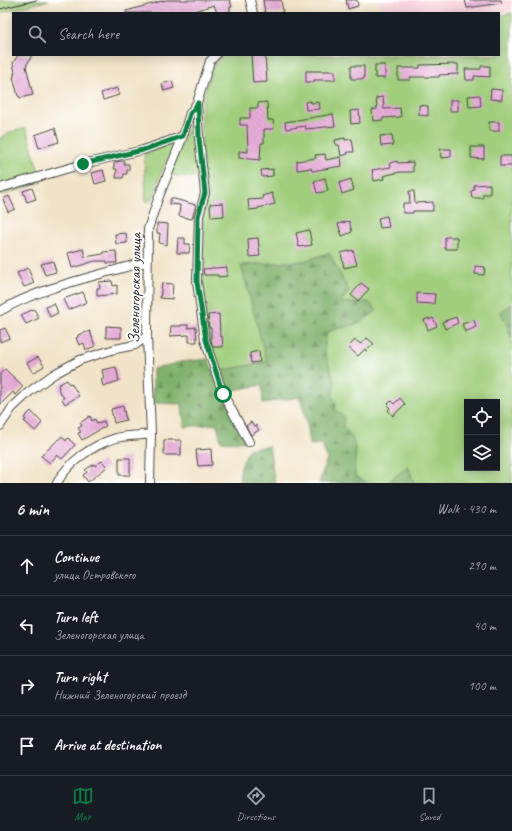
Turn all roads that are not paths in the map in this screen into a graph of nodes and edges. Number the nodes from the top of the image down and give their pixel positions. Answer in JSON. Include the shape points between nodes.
{"nodes":[{"id":1,"x":250,"y":0,"type":"edge"},
{"id":2,"x":253,"y":12,"type":"edge"},
{"id":3,"x":215,"y":56,"type":"edge"},
{"id":4,"x":198,"y":103,"type":"junction"},
{"id":5,"x":183,"y":136,"type":"junction"},
{"id":6,"x":0,"y":188,"type":"edge"},
{"id":7,"x":147,"y":262,"type":"junction"},
{"id":8,"x":0,"y":311,"type":"edge"},
{"id":9,"x":147,"y":336,"type":"junction"},
{"id":10,"x":0,"y":426,"type":"edge"},
{"id":11,"x":151,"y":434,"type":"junction"},
{"id":12,"x":249,"y":442,"type":"dead end"},
{"id":13,"x":57,"y":483,"type":"edge"},
{"id":14,"x":150,"y":483,"type":"edge"}],
"edges":[{"from":1,"to":2,"type":"street"},
{"from":3,"to":4,"type":"street","via":[[210,61]]},
{"from":4,"to":5,"type":"street","name":"Зеленогорская улица","via":[[190,114]]},
{"from":4,"to":12,"type":"street","via":[[205,193],[198,216],[197,282],[201,309],[206,340],[223,394]]},
{"from":5,"to":6,"type":"street","via":[[143,150]]},
{"from":5,"to":7,"type":"street","name":"Зеленогорская улица","via":[[148,229]]},
{"from":7,"to":8,"type":"street","via":[[65,283],[11,304]]},
{"from":7,"to":9,"type":"street","name":"Зеленогорская улица"},
{"from":9,"to":10,"type":"street","via":[[135,345],[80,360],[54,374],[12,408]]},
{"from":9,"to":11,"type":"street","name":"Зеленогорская улица"},
{"from":11,"to":13,"type":"street","via":[[116,438],[95,447],[80,457],[60,476]]},
{"from":11,"to":14,"type":"street","name":"Зеленогорская улица"}]}
